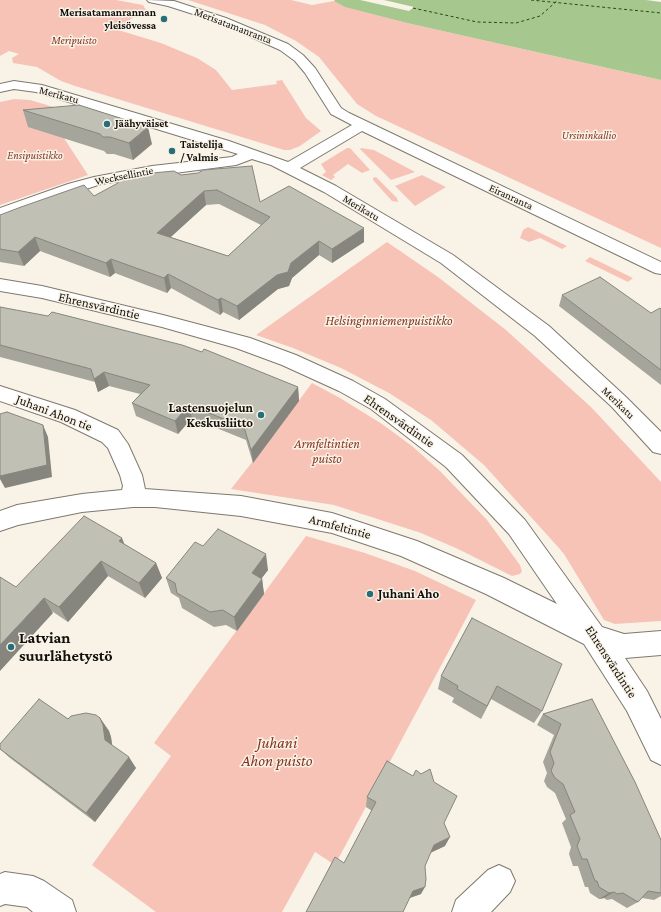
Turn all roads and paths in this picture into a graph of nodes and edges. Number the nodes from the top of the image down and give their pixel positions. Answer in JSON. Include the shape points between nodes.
{"nodes":[{"id":1,"x":153,"y":0,"type":"edge"},
{"id":2,"x":0,"y":88,"type":"edge"},
{"id":3,"x":361,"y":126,"type":"junction"},
{"id":4,"x":251,"y":153,"type":"junction"},
{"id":5,"x":289,"y":168,"type":"junction"},
{"id":6,"x":0,"y":213,"type":"edge"},
{"id":7,"x":661,"y":268,"type":"edge"},
{"id":8,"x":0,"y":285,"type":"edge"},
{"id":9,"x":0,"y":393,"type":"edge"},
{"id":10,"x":661,"y":446,"type":"edge"},
{"id":11,"x":133,"y":498,"type":"junction"},
{"id":12,"x":0,"y":521,"type":"edge"},
{"id":13,"x":594,"y":636,"type":"junction"},
{"id":14,"x":661,"y":643,"type":"edge"},
{"id":15,"x":661,"y":750,"type":"edge"},
{"id":16,"x":498,"y":881,"type":"dead end"},
{"id":17,"x":0,"y":890,"type":"edge"},
{"id":18,"x":60,"y":912,"type":"edge"},
{"id":19,"x":468,"y":912,"type":"edge"}],
"edges":[{"from":1,"to":3,"type":"street","name":"Merisatamanranta","via":[[222,20],[284,47],[300,58],[336,111]]},
{"from":2,"to":4,"type":"street","name":"Merikatu","via":[[14,85],[37,88]]},
{"from":3,"to":5,"type":"street"},
{"from":3,"to":7,"type":"street","name":"Eiranranta"},
{"from":4,"to":5,"type":"street","name":"Merikatu"},
{"from":4,"to":6,"type":"street","name":"Wecksellintie","via":[[236,161],[99,180]]},
{"from":5,"to":10,"type":"street","name":"Merikatu","via":[[330,189],[447,259],[542,331],[619,402]]},
{"from":8,"to":13,"type":"street","name":"Ehrensvärdintie","via":[[42,292],[243,343],[289,360],[378,404],[454,461],[517,527]]},
{"from":9,"to":11,"type":"street","name":"Juhani Ahon tie","via":[[68,416],[110,436],[117,444],[131,475],[134,486]]},
{"from":11,"to":12,"type":"street","name":"Armfeltintie","via":[[75,504],[17,515]]},
{"from":11,"to":13,"type":"street","name":"Armfeltintie","via":[[241,506],[332,523],[408,548],[470,574]]},
{"from":13,"to":14,"type":"street","name":"Armfeltintie","via":[[624,646]]},
{"from":13,"to":15,"type":"street","name":"Ehrensvärdintie","via":[[637,701]]},
{"from":16,"to":19,"type":"street"},
{"from":17,"to":18,"type":"street","via":[[5,888],[33,892]]}]}
